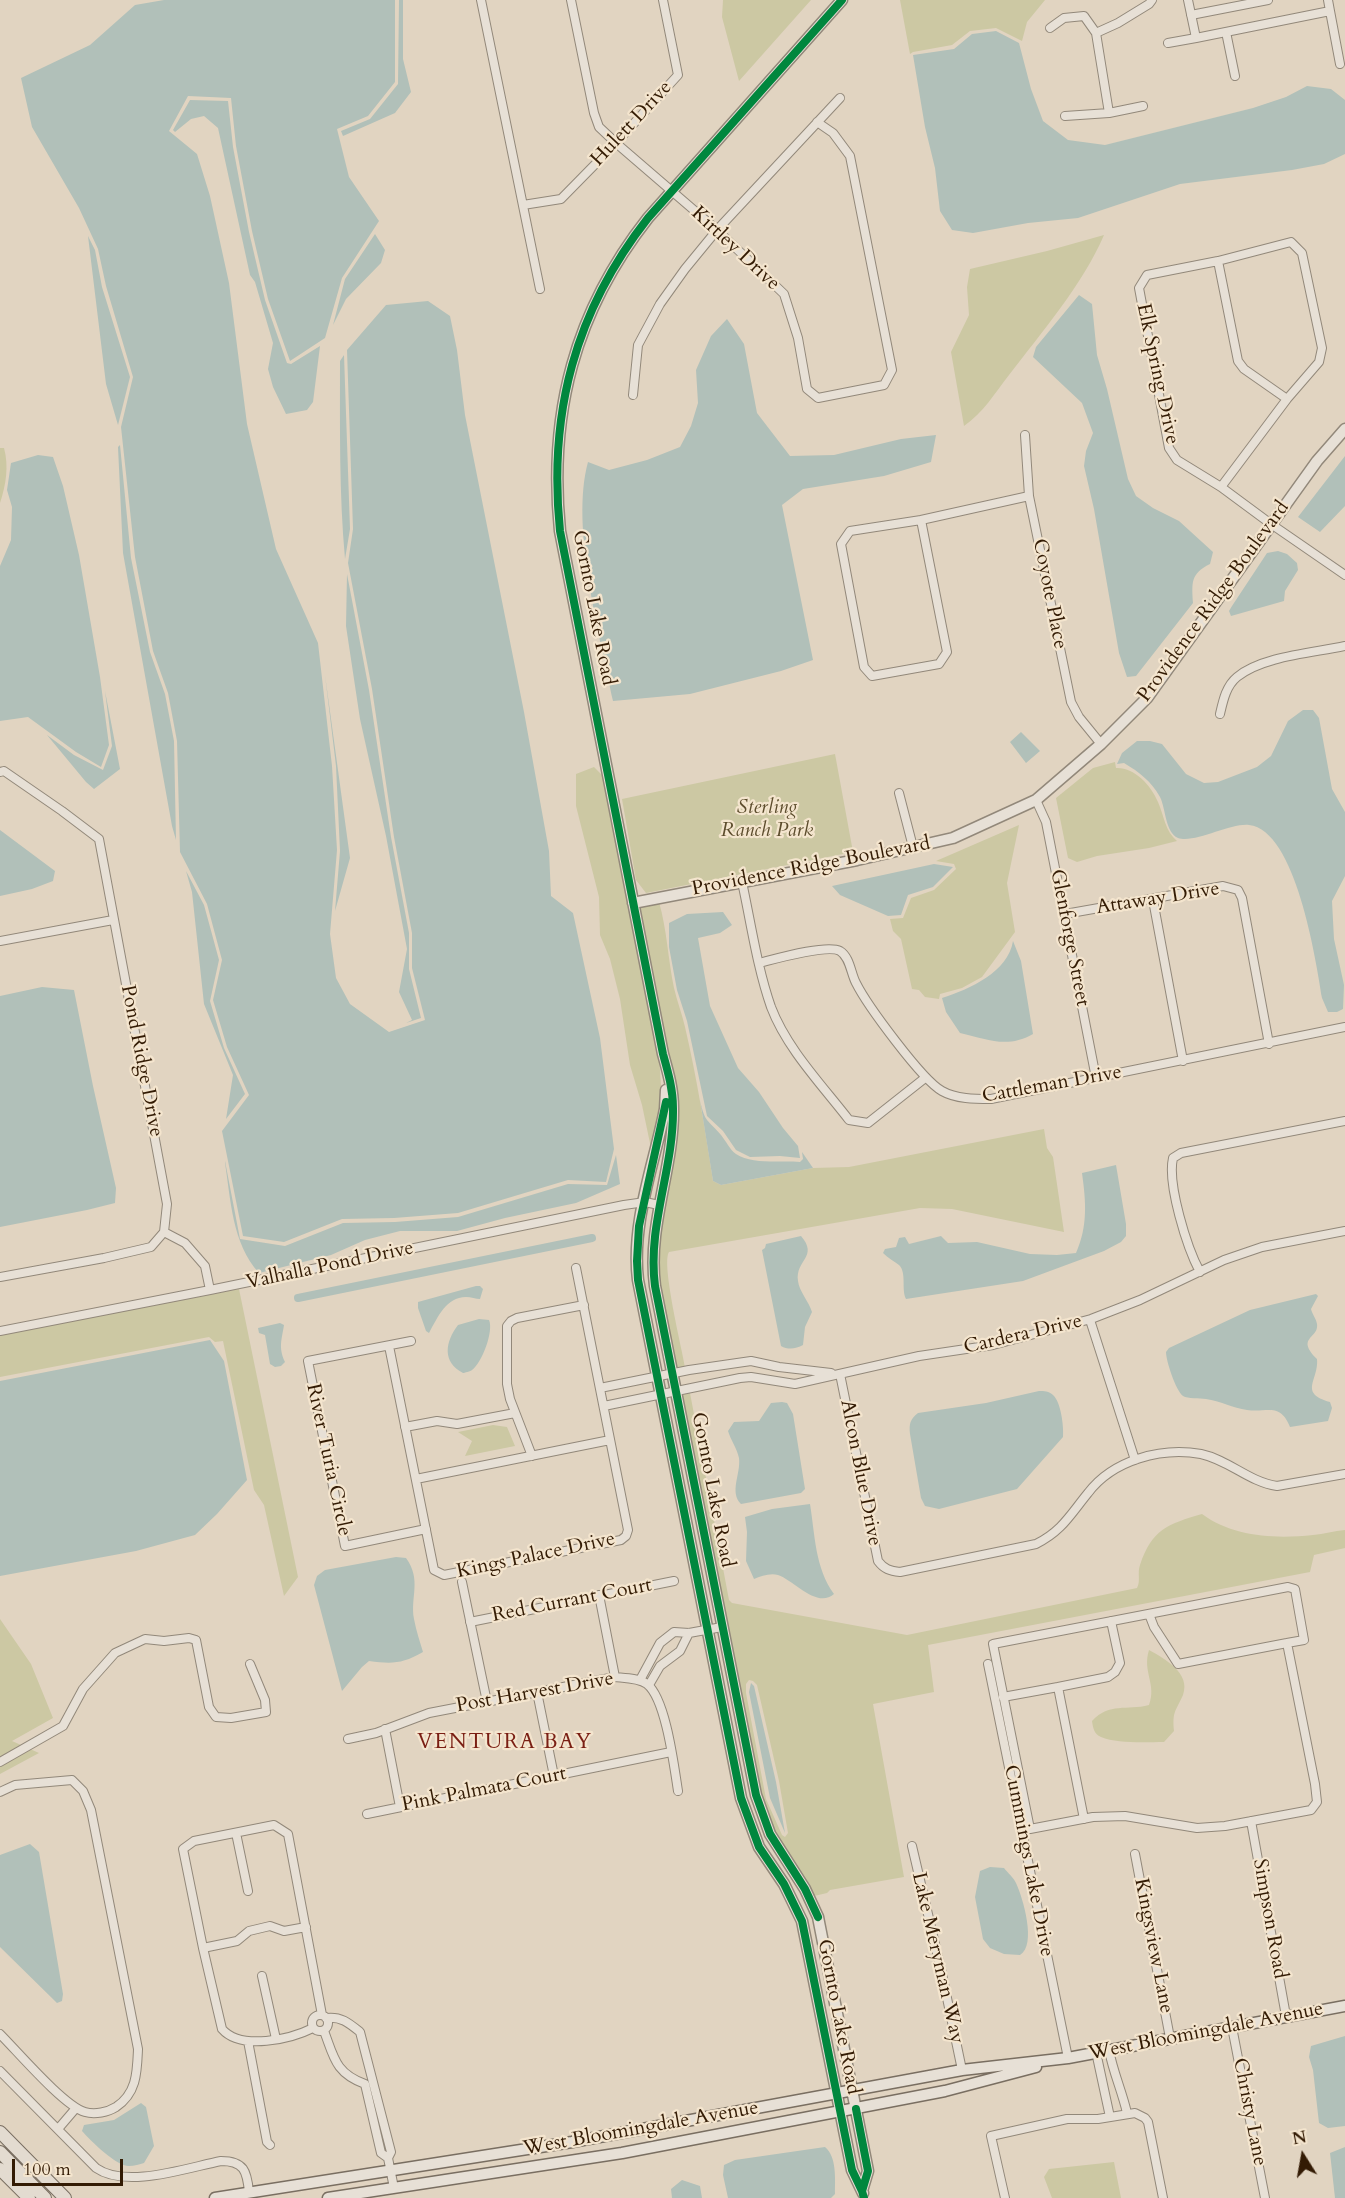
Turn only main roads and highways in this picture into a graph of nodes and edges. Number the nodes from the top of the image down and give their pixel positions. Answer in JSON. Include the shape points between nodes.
{"nodes":[{"id":1,"x":0,"y":2132,"type":"edge"},
{"id":2,"x":0,"y":2152,"type":"edge"},
{"id":3,"x":0,"y":2169,"type":"edge"},
{"id":4,"x":0,"y":2180,"type":"edge"},
{"id":5,"x":17,"y":2198,"type":"edge"},
{"id":6,"x":29,"y":2198,"type":"edge"},
{"id":7,"x":45,"y":2198,"type":"edge"},
{"id":8,"x":65,"y":2198,"type":"edge"}],
"edges":[{"from":1,"to":8,"type":"main road"},
{"from":2,"to":7,"type":"main road"},
{"from":3,"to":6,"type":"main road"},
{"from":4,"to":5,"type":"main road"}]}
